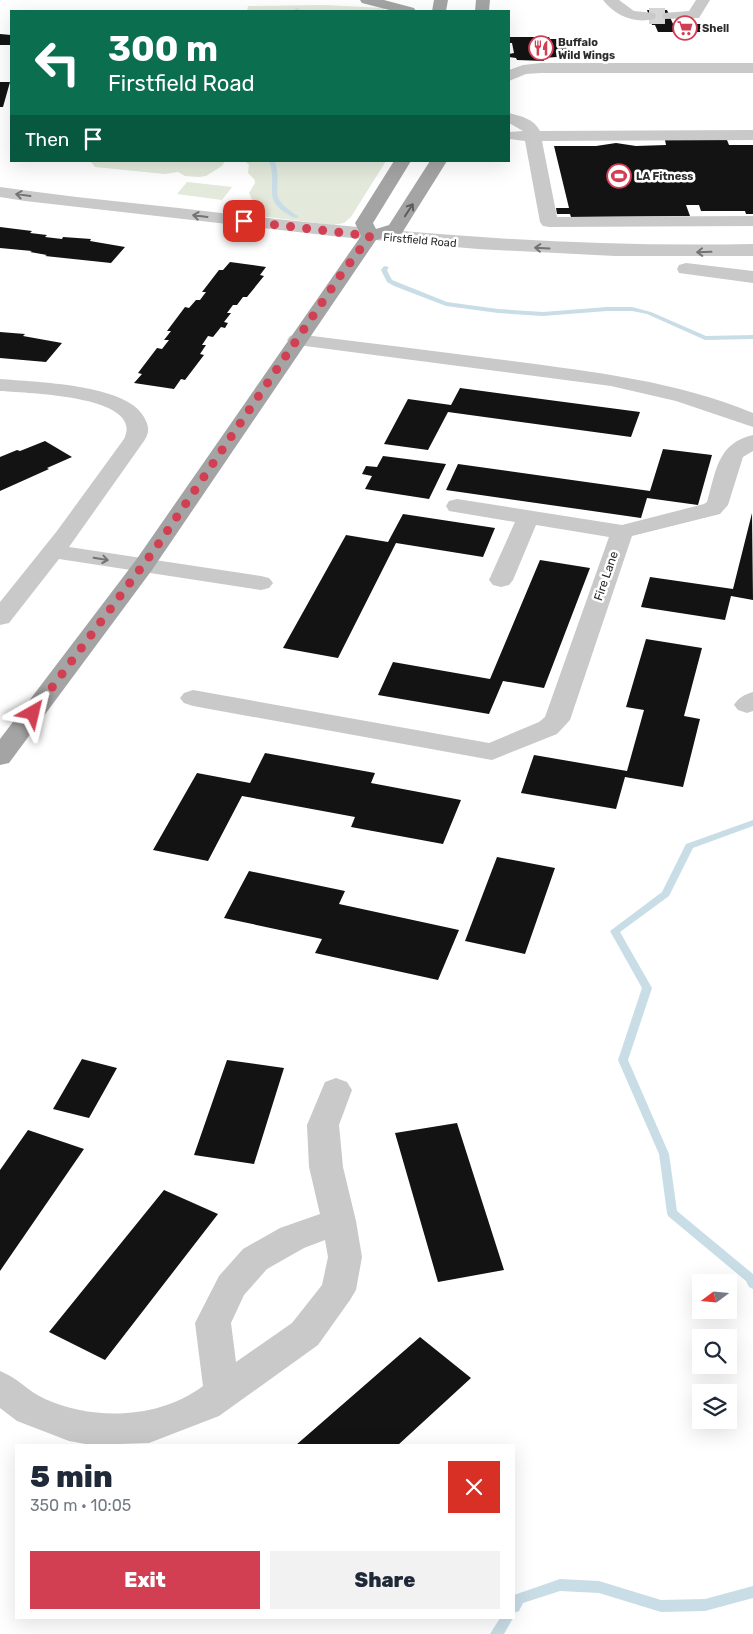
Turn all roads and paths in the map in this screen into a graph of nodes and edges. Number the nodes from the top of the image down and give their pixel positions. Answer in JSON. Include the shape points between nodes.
{"nodes":[{"id":1,"x":367,"y":0,"type":"edge"},
{"id":2,"x":610,"y":0,"type":"edge"},
{"id":3,"x":703,"y":0,"type":"edge"},
{"id":4,"x":404,"y":10,"type":"edge"},
{"id":5,"x":649,"y":16,"type":"tunnel mouth"},
{"id":6,"x":669,"y":16,"type":"tunnel mouth"},
{"id":7,"x":753,"y":68,"type":"edge"},
{"id":8,"x":512,"y":81,"type":"edge"},
{"id":9,"x":511,"y":111,"type":"edge"},
{"id":10,"x":753,"y":135,"type":"edge"},
{"id":11,"x":510,"y":136,"type":"dead end"},
{"id":12,"x":532,"y":136,"type":"junction"},
{"id":13,"x":402,"y":162,"type":"edge"},
{"id":14,"x":438,"y":162,"type":"edge"},
{"id":15,"x":0,"y":192,"type":"edge"},
{"id":16,"x":0,"y":207,"type":"edge"},
{"id":17,"x":753,"y":221,"type":"edge"},
{"id":18,"x":365,"y":242,"type":"junction"},
{"id":19,"x":753,"y":250,"type":"edge"},
{"id":20,"x":753,"y":267,"type":"edge"},
{"id":21,"x":686,"y":270,"type":"junction"},
{"id":22,"x":753,"y":277,"type":"edge"},
{"id":23,"x":297,"y":340,"type":"junction"},
{"id":24,"x":0,"y":384,"type":"edge"},
{"id":25,"x":753,"y":421,"type":"edge"},
{"id":26,"x":753,"y":441,"type":"edge"},
{"id":27,"x":457,"y":506,"type":"dead end"},
{"id":28,"x":528,"y":517,"type":"junction"},
{"id":29,"x":622,"y":532,"type":"junction"},
{"id":30,"x":58,"y":543,"type":"junction"},
{"id":31,"x":149,"y":557,"type":"junction"},
{"id":32,"x":265,"y":575,"type":"dead end"},
{"id":33,"x":501,"y":580,"type":"dead end"},
{"id":34,"x":0,"y":618,"type":"edge"},
{"id":35,"x":193,"y":698,"type":"dead end"},
{"id":36,"x":0,"y":757,"type":"edge"},
{"id":37,"x":336,"y":1090,"type":"dead end"},
{"id":38,"x":339,"y":1221,"type":"junction"},
{"id":39,"x":0,"y":1387,"type":"edge"},
{"id":40,"x":222,"y":1394,"type":"junction"}],
"edges":[{"from":1,"to":4,"type":"main road"},
{"from":2,"to":5,"type":"street","via":[[630,15]]},
{"from":3,"to":6,"type":"street","via":[[694,15]]},
{"from":7,"to":8,"type":"street","via":[[566,69],[523,74]]},
{"from":9,"to":12,"type":"street","via":[[531,129]]},
{"from":10,"to":12,"type":"street"},
{"from":11,"to":12,"type":"street"},
{"from":12,"to":17,"type":"street","via":[[549,222]]},
{"from":13,"to":18,"type":"main road","via":[[364,223]]},
{"from":18,"to":14,"type":"main road","one_way":true,"via":[[396,228]]},
{"from":18,"to":15,"type":"street","name":"Firstfield Road","one_way":true},
{"from":16,"to":18,"type":"street","name":"Firstfield Road"},
{"from":19,"to":18,"type":"street","name":"Firstfield Road","one_way":true,"via":[[584,250]]},
{"from":18,"to":21,"type":"street","name":"Firstfield Road"},
{"from":18,"to":23,"type":"main road"},
{"from":20,"to":21,"type":"street","name":"Firstfield Road"},
{"from":21,"to":22,"type":"street"},
{"from":23,"to":25,"type":"street","via":[[651,387],[707,403]]},
{"from":23,"to":31,"type":"main road"},
{"from":24,"to":30,"type":"street","via":[[102,398],[125,407],[138,425],[138,435]]},
{"from":26,"to":29,"type":"street","via":[[733,454],[717,505],[712,509]]},
{"from":27,"to":28,"type":"street"},
{"from":28,"to":29,"type":"street"},
{"from":28,"to":33,"type":"street"},
{"from":29,"to":35,"type":"street","name":"Fire Lane","via":[[557,720],[548,728],[492,752]]},
{"from":30,"to":31,"type":"street"},
{"from":30,"to":34,"type":"street"},
{"from":31,"to":32,"type":"street"},
{"from":31,"to":36,"type":"main road"},
{"from":37,"to":38,"type":"street","via":[[323,1125],[326,1167]]},
{"from":38,"to":40,"type":"street","via":[[345,1257],[338,1290],[305,1334]]},
{"from":38,"to":40,"type":"street","via":[[292,1238],[255,1259],[231,1286],[213,1323]]},
{"from":39,"to":40,"type":"street","via":[[30,1410],[69,1425],[98,1430],[148,1427],[206,1406]]}]}
